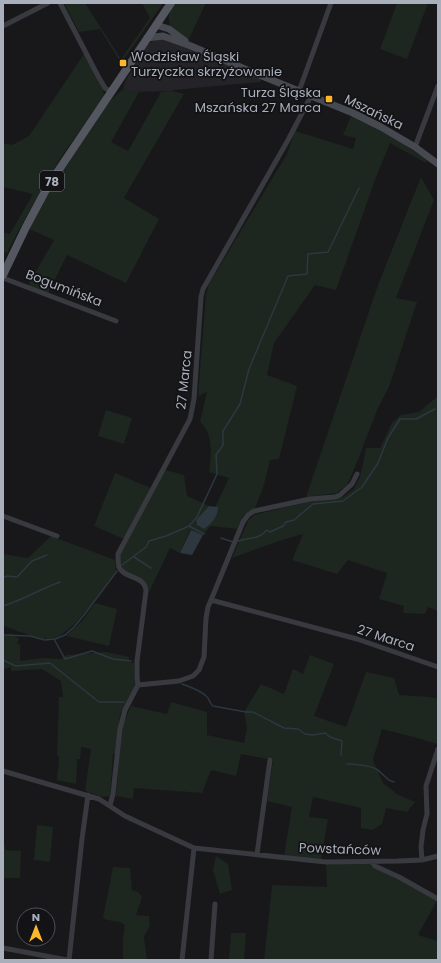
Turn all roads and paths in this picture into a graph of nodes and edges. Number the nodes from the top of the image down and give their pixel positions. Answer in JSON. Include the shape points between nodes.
{"nodes":[{"id":1,"x":48,"y":3,"type":"edge"},
{"id":2,"x":60,"y":3,"type":"edge"},
{"id":3,"x":171,"y":3,"type":"edge"},
{"id":4,"x":331,"y":3,"type":"edge"},
{"id":5,"x":164,"y":13,"type":"junction"},
{"id":6,"x":156,"y":25,"type":"junction"},
{"id":7,"x":3,"y":26,"type":"edge"},
{"id":8,"x":169,"y":29,"type":"junction"},
{"id":9,"x":163,"y":36,"type":"junction"},
{"id":10,"x":147,"y":38,"type":"junction"},
{"id":11,"x":191,"y":46,"type":"junction"},
{"id":12,"x":438,"y":86,"type":"edge"},
{"id":13,"x":299,"y":91,"type":"junction"},
{"id":14,"x":111,"y":92,"type":"junction"},
{"id":15,"x":311,"y":96,"type":"junction"},
{"id":16,"x":415,"y":146,"type":"junction"},
{"id":17,"x":438,"y":164,"type":"edge"},
{"id":18,"x":3,"y":275,"type":"edge"},
{"id":19,"x":3,"y":278,"type":"edge"},
{"id":20,"x":116,"y":320,"type":"dead end"},
{"id":21,"x":357,"y":474,"type":"dead end"},
{"id":22,"x":3,"y":516,"type":"edge"},
{"id":23,"x":57,"y":536,"type":"dead end"},
{"id":24,"x":211,"y":600,"type":"junction"},
{"id":25,"x":438,"y":667,"type":"edge"},
{"id":26,"x":138,"y":686,"type":"junction"},
{"id":27,"x":438,"y":749,"type":"edge"},
{"id":28,"x":270,"y":760,"type":"dead end"},
{"id":29,"x":3,"y":771,"type":"edge"},
{"id":30,"x":88,"y":795,"type":"junction"},
{"id":31,"x":110,"y":805,"type":"junction"},
{"id":32,"x":194,"y":848,"type":"junction"},
{"id":33,"x":257,"y":854,"type":"junction"},
{"id":34,"x":438,"y":856,"type":"edge"},
{"id":35,"x":422,"y":860,"type":"junction"},
{"id":36,"x":372,"y":862,"type":"junction"},
{"id":37,"x":438,"y":899,"type":"edge"},
{"id":38,"x":215,"y":904,"type":"dead end"},
{"id":39,"x":3,"y":948,"type":"edge"},
{"id":40,"x":68,"y":960,"type":"edge"},
{"id":41,"x":182,"y":960,"type":"edge"},
{"id":42,"x":211,"y":960,"type":"edge"}],
"edges":[{"from":1,"to":7,"type":"street"},
{"from":2,"to":14,"type":"street","via":[[98,76]]},
{"from":3,"to":5,"type":"main road","number":"78"},
{"from":4,"to":13,"type":"street"},
{"from":5,"to":6,"type":"main road","number":"78"},
{"from":5,"to":8,"type":"street"},
{"from":6,"to":8,"type":"street"},
{"from":6,"to":9,"type":"street"},
{"from":6,"to":10,"type":"main road","number":"78"},
{"from":8,"to":11,"type":"street","name":"Mszańska"},
{"from":9,"to":10,"type":"street"},
{"from":9,"to":11,"type":"street","name":"Mszańska"},
{"from":10,"to":14,"type":"main road","number":"78"},
{"from":11,"to":13,"type":"street","name":"Mszańska"},
{"from":12,"to":16,"type":"street","name":"Mszańska"},
{"from":13,"to":15,"type":"street","name":"Mszańska"},
{"from":14,"to":18,"type":"main road","number":"78","via":[[38,204]]},
{"from":15,"to":16,"type":"street","name":"Mszańska","via":[[382,126]]},
{"from":15,"to":26,"type":"street","name":"27 Marca","via":[[203,289],[190,419],[118,554],[121,570],[146,586],[137,661]]},
{"from":16,"to":17,"type":"street","name":"Mszańska"},
{"from":19,"to":20,"type":"street","name":"Bogumińska"},
{"from":21,"to":24,"type":"street","via":[[352,484],[340,495],[254,511],[248,516],[243,522]]},
{"from":22,"to":23,"type":"street"},
{"from":24,"to":25,"type":"street","name":"27 Marca","via":[[357,639]]},
{"from":24,"to":26,"type":"street","via":[[206,618],[204,657],[199,670],[179,681]]},
{"from":26,"to":31,"type":"street","via":[[125,710],[120,729]]},
{"from":27,"to":35,"type":"street","via":[[426,786],[427,814]]},
{"from":28,"to":33,"type":"street"},
{"from":29,"to":30,"type":"street","name":"Powstańców"},
{"from":30,"to":31,"type":"street","name":"Powstańców"},
{"from":30,"to":40,"type":"street"},
{"from":31,"to":32,"type":"street","name":"Powstańców","via":[[125,816]]},
{"from":32,"to":33,"type":"street","name":"Powstańców"},
{"from":32,"to":41,"type":"street"},
{"from":33,"to":36,"type":"street","name":"Powstańców","via":[[326,862]]},
{"from":34,"to":35,"type":"street","name":"Powstańców"},
{"from":35,"to":36,"type":"street","name":"Powstańców"},
{"from":36,"to":37,"type":"street","via":[[375,866]]},
{"from":38,"to":42,"type":"street"},
{"from":39,"to":40,"type":"street"}]}
